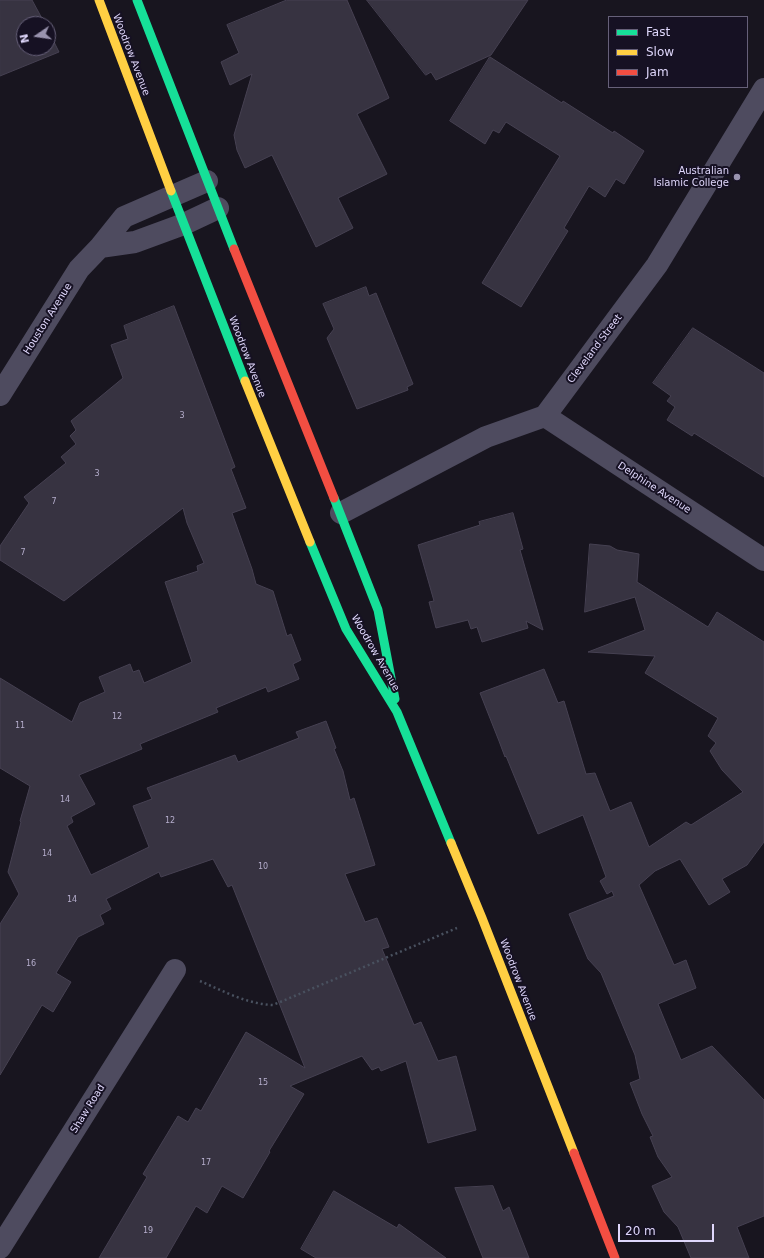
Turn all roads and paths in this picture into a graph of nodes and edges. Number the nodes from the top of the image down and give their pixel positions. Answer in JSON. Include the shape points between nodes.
{"nodes":[{"id":1,"x":99,"y":0,"type":"edge"},
{"id":2,"x":137,"y":0,"type":"edge"},
{"id":3,"x":764,"y":89,"type":"edge"},
{"id":4,"x":208,"y":181,"type":"junction"},
{"id":5,"x":172,"y":196,"type":"junction"},
{"id":6,"x":218,"y":208,"type":"junction"},
{"id":7,"x":184,"y":224,"type":"junction"},
{"id":8,"x":100,"y":247,"type":"junction"},
{"id":9,"x":0,"y":395,"type":"edge"},
{"id":10,"x":545,"y":416,"type":"junction"},
{"id":11,"x":341,"y":513,"type":"junction"},
{"id":12,"x":764,"y":560,"type":"edge"},
{"id":13,"x":397,"y":712,"type":"junction"},
{"id":14,"x":482,"y":918,"type":"junction"},
{"id":15,"x":175,"y":970,"type":"joint"},
{"id":16,"x":0,"y":1248,"type":"edge"},
{"id":17,"x":615,"y":1258,"type":"edge"}],
"edges":[{"from":1,"to":5,"type":"main road","name":"Woodrow Avenue"},
{"from":2,"to":4,"type":"main road","name":"Woodrow Avenue"},
{"from":3,"to":10,"type":"street","name":"Cleveland Street","via":[[657,265]]},
{"from":4,"to":5,"type":"street","name":"Houston Avenue"},
{"from":4,"to":6,"type":"main road","name":"Woodrow Avenue"},
{"from":5,"to":7,"type":"main road","name":"Woodrow Avenue"},
{"from":5,"to":8,"type":"street","name":"Houston Avenue","via":[[124,217]]},
{"from":6,"to":7,"type":"street"},
{"from":6,"to":11,"type":"main road","name":"Woodrow Avenue"},
{"from":7,"to":8,"type":"street","via":[[135,242]]},
{"from":7,"to":13,"type":"main road","name":"Woodrow Avenue","via":[[262,426],[346,629]]},
{"from":8,"to":9,"type":"street","name":"Houston Avenue","via":[[79,269]]},
{"from":10,"to":11,"type":"street","via":[[486,437]]},
{"from":10,"to":12,"type":"street","name":"Delphine Avenue"},
{"from":11,"to":13,"type":"main road","name":"Woodrow Avenue","via":[[378,610]]},
{"from":13,"to":14,"type":"main road","name":"Woodrow Avenue"},
{"from":14,"to":15,"type":"path","via":[[273,1005],[242,999]]},
{"from":14,"to":17,"type":"main road","name":"Woodrow Avenue"},
{"from":15,"to":16,"type":"street","name":"Shaw Road"}]}
